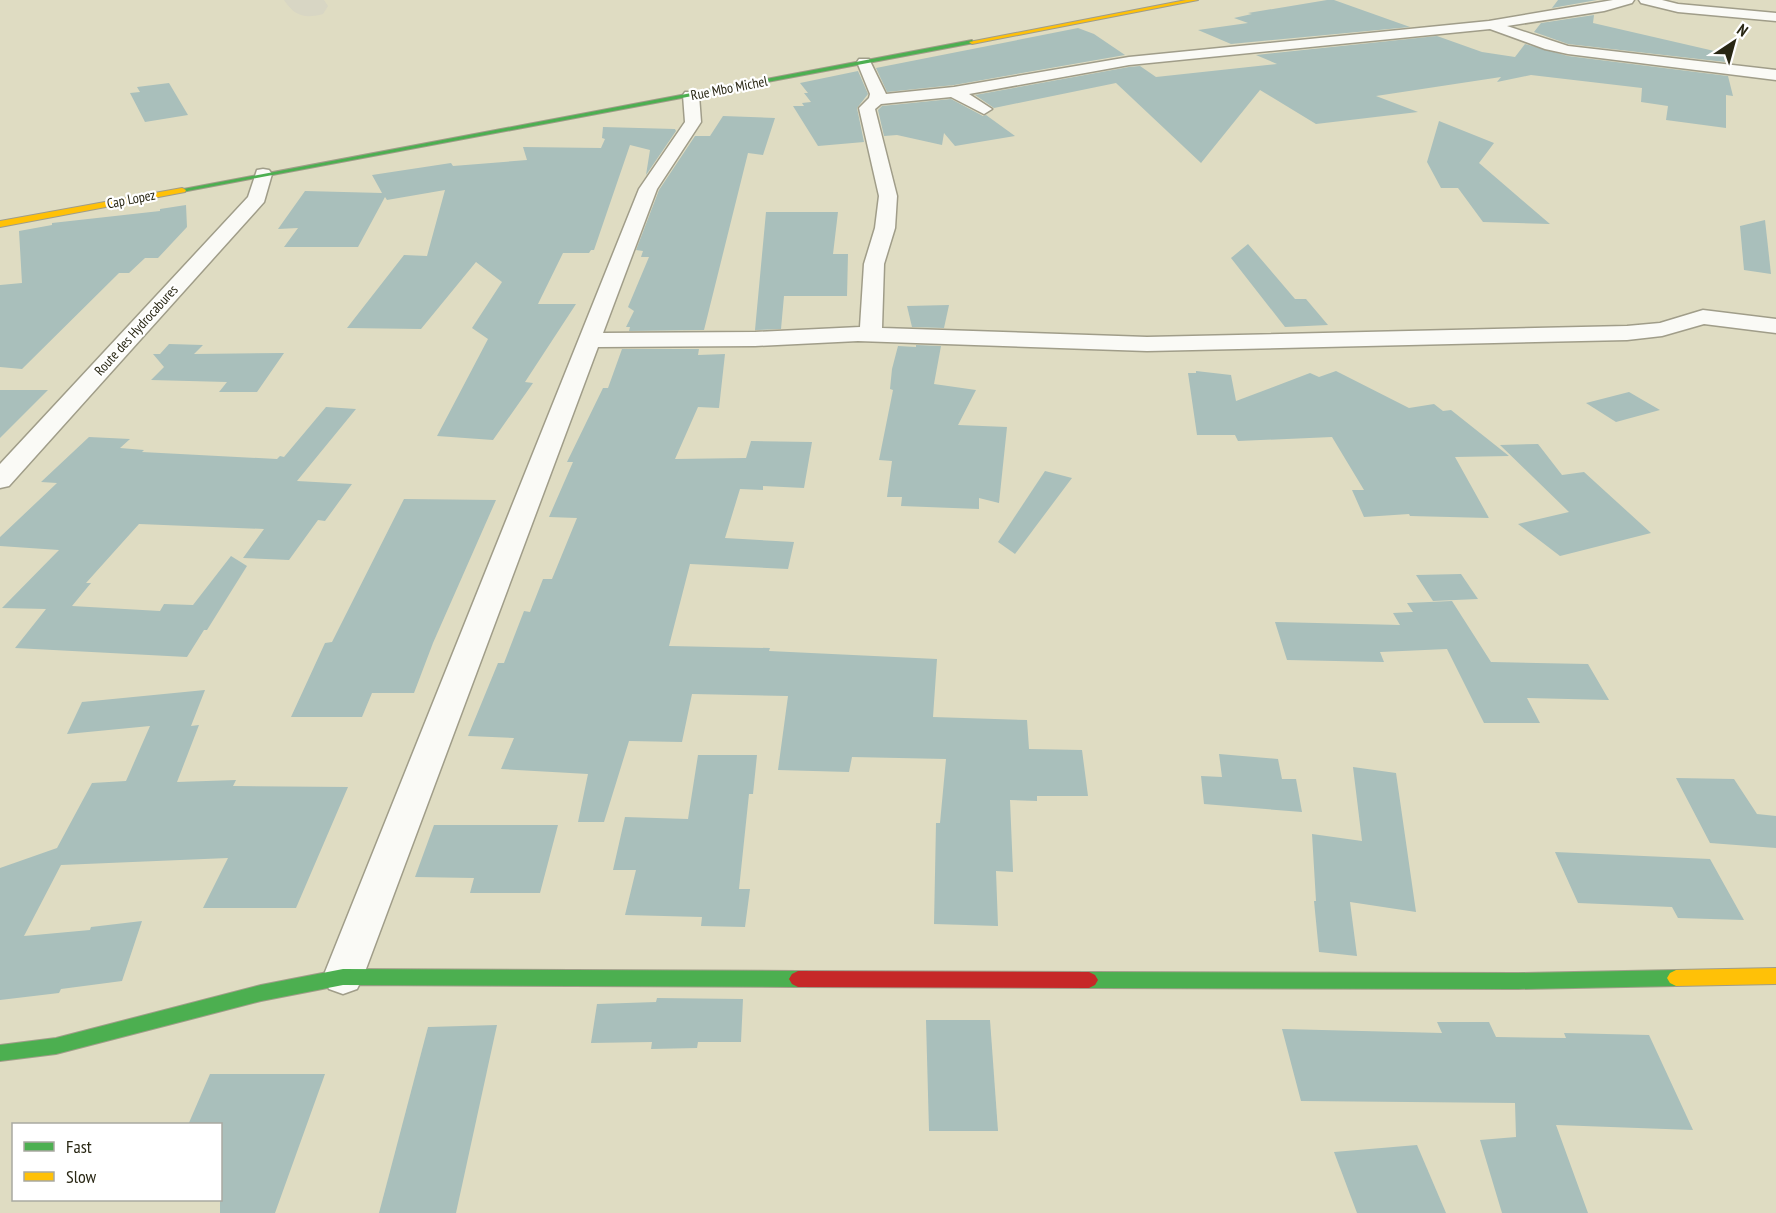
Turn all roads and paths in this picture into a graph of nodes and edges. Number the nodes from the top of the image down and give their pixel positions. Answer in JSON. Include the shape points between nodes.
{"nodes":[{"id":1,"x":1195,"y":0,"type":"edge"},
{"id":2,"x":1627,"y":0,"type":"edge"},
{"id":3,"x":1646,"y":0,"type":"edge"},
{"id":4,"x":1776,"y":17,"type":"edge"},
{"id":5,"x":1489,"y":25,"type":"junction"},
{"id":6,"x":864,"y":62,"type":"junction"},
{"id":7,"x":1776,"y":75,"type":"edge"},
{"id":8,"x":954,"y":92,"type":"junction"},
{"id":9,"x":690,"y":95,"type":"junction"},
{"id":10,"x":877,"y":100,"type":"junction"},
{"id":11,"x":984,"y":109,"type":"dead end"},
{"id":12,"x":262,"y":174,"type":"junction"},
{"id":13,"x":0,"y":224,"type":"edge"},
{"id":14,"x":1776,"y":326,"type":"edge"},
{"id":15,"x":871,"y":335,"type":"junction"},
{"id":16,"x":589,"y":340,"type":"junction"},
{"id":17,"x":0,"y":480,"type":"edge"},
{"id":18,"x":1776,"y":976,"type":"edge"},
{"id":19,"x":343,"y":977,"type":"junction"},
{"id":20,"x":0,"y":1053,"type":"edge"}],
"edges":[{"from":1,"to":6,"type":"street","name":"Rue Mbo Michel"},
{"from":2,"to":5,"type":"street"},
{"from":3,"to":4,"type":"street","via":[[1687,9]]},
{"from":5,"to":7,"type":"street","via":[[1568,50]]},
{"from":5,"to":8,"type":"street","via":[[1129,61]]},
{"from":6,"to":9,"type":"street","name":"Rue Mbo Michel"},
{"from":6,"to":10,"type":"street"},
{"from":8,"to":10,"type":"street"},
{"from":8,"to":11,"type":"street"},
{"from":9,"to":12,"type":"street","name":"Rue Mbo Michel"},
{"from":9,"to":16,"type":"street","via":[[693,122],[648,189]]},
{"from":10,"to":15,"type":"street","via":[[867,108],[888,196],[885,228],[874,264]]},
{"from":12,"to":13,"type":"street","name":"Cap Lopez"},
{"from":12,"to":17,"type":"street","name":"Route des Hydrocabures","via":[[257,198]]},
{"from":14,"to":15,"type":"street","via":[[1703,317],[1662,329],[1627,333],[1147,344]]},
{"from":15,"to":16,"type":"street"},
{"from":16,"to":19,"type":"street"},
{"from":18,"to":19,"type":"street","via":[[1518,981]]},
{"from":19,"to":20,"type":"street","via":[[261,993],[56,1046]]}]}
